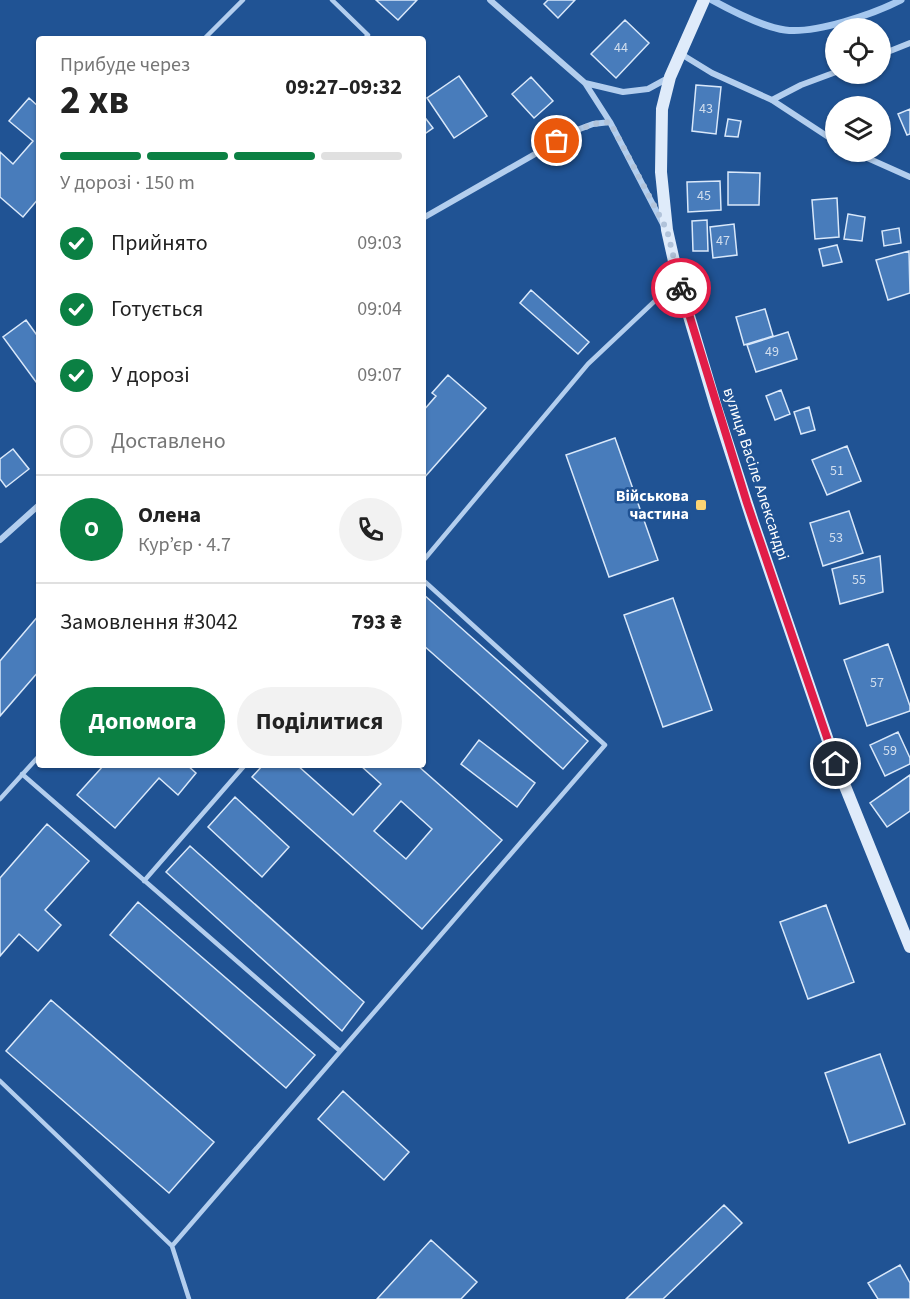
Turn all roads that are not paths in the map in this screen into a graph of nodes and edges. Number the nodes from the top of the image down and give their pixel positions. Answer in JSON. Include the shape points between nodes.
{"nodes":[{"id":1,"x":243,"y":0,"type":"edge"},
{"id":2,"x":332,"y":0,"type":"edge"},
{"id":3,"x":490,"y":0,"type":"edge"},
{"id":4,"x":702,"y":5,"type":"edge"},
{"id":5,"x":207,"y":36,"type":"edge"},
{"id":6,"x":367,"y":36,"type":"edge"},
{"id":7,"x":910,"y":43,"type":"edge"},
{"id":8,"x":891,"y":51,"type":"edge"},
{"id":9,"x":681,"y":54,"type":"junction"},
{"id":10,"x":670,"y":76,"type":"junction"},
{"id":11,"x":825,"y":76,"type":"edge"},
{"id":12,"x":585,"y":83,"type":"junction"},
{"id":13,"x":772,"y":100,"type":"junction"},
{"id":14,"x":610,"y":122,"type":"junction"},
{"id":15,"x":825,"y":135,"type":"edge"},
{"id":16,"x":876,"y":162,"type":"edge"},
{"id":17,"x":910,"y":177,"type":"edge"},
{"id":18,"x":426,"y":216,"type":"edge"},
{"id":19,"x":667,"y":230,"type":"junction"},
{"id":20,"x":678,"y":279,"type":"junction"},
{"id":21,"x":36,"y":508,"type":"edge"},
{"id":22,"x":0,"y":540,"type":"edge"},
{"id":23,"x":426,"y":557,"type":"edge"},
{"id":24,"x":426,"y":583,"type":"edge"},
{"id":25,"x":36,"y":759,"type":"edge"},
{"id":26,"x":242,"y":768,"type":"edge"},
{"id":27,"x":22,"y":774,"type":"junction"},
{"id":28,"x":0,"y":799,"type":"edge"},
{"id":29,"x":144,"y":881,"type":"junction"},
{"id":30,"x":910,"y":947,"type":"edge"},
{"id":31,"x":340,"y":1051,"type":"junction"},
{"id":32,"x":0,"y":1082,"type":"edge"},
{"id":33,"x":172,"y":1246,"type":"junction"},
{"id":34,"x":189,"y":1299,"type":"edge"}],
"edges":[{"from":1,"to":5,"type":"lane"},
{"from":2,"to":6,"type":"lane"},
{"from":3,"to":12,"type":"street"},
{"from":4,"to":9,"type":"main road","name":"вулиця Васіле Александрі"},
{"from":7,"to":8,"type":"street"},
{"from":9,"to":10,"type":"main road","name":"вулиця Васіле Александрі"},
{"from":9,"to":13,"type":"street"},
{"from":10,"to":12,"type":"street","via":[[648,89],[623,92]]},
{"from":10,"to":19,"type":"main road","name":"вулиця Васіле Александрі","via":[[662,109],[661,144]]},
{"from":11,"to":13,"type":"street"},
{"from":12,"to":14,"type":"street"},
{"from":13,"to":15,"type":"street"},
{"from":14,"to":18,"type":"street","via":[[577,130]]},
{"from":14,"to":19,"type":"street"},
{"from":16,"to":17,"type":"street"},
{"from":19,"to":20,"type":"main road","name":"вулиця Васіле Александрі"},
{"from":20,"to":23,"type":"lane","via":[[588,364]]},
{"from":20,"to":30,"type":"main road","name":"вулиця Васіле Александрі","via":[[750,511],[836,764]]},
{"from":21,"to":22,"type":"street"},
{"from":24,"to":31,"type":"lane","via":[[605,745]]},
{"from":25,"to":27,"type":"lane"},
{"from":26,"to":29,"type":"lane"},
{"from":27,"to":28,"type":"lane"},
{"from":27,"to":29,"type":"lane"},
{"from":29,"to":31,"type":"lane"},
{"from":31,"to":33,"type":"lane"},
{"from":32,"to":33,"type":"lane"},
{"from":33,"to":34,"type":"lane"}]}
